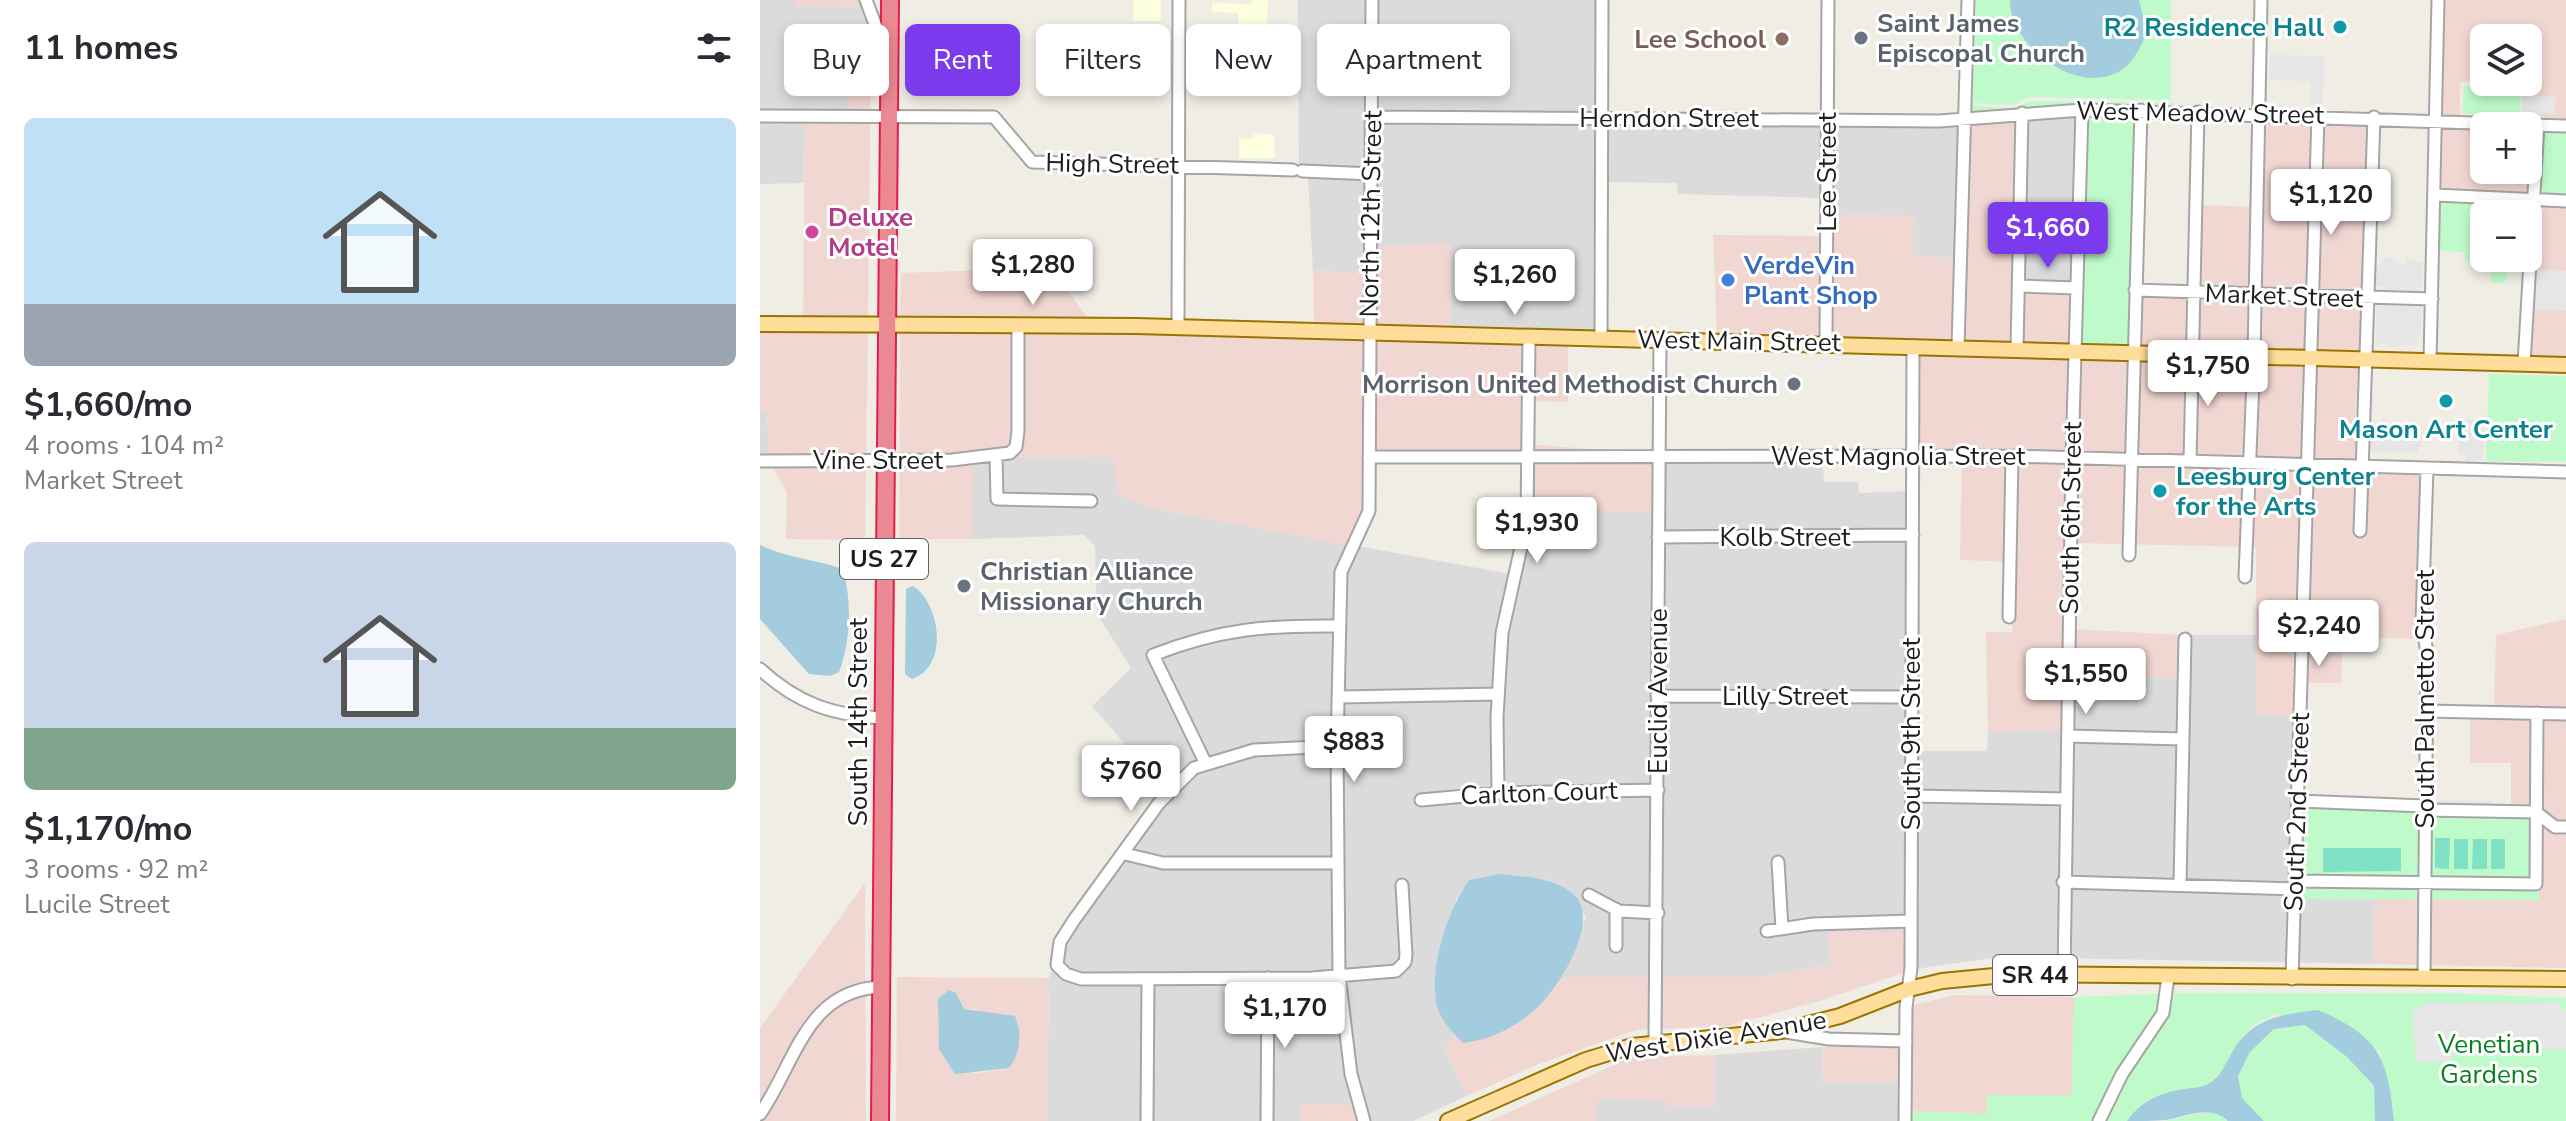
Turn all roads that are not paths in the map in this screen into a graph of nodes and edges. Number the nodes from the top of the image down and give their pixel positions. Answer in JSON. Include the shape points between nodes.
{"nodes":[{"id":1,"x":866,"y":0,"type":"edge"},
{"id":2,"x":890,"y":0,"type":"edge"},
{"id":3,"x":1179,"y":0,"type":"edge"},
{"id":4,"x":1372,"y":0,"type":"edge"},
{"id":5,"x":1602,"y":0,"type":"edge"},
{"id":6,"x":1828,"y":0,"type":"edge"},
{"id":7,"x":1968,"y":0,"type":"edge"},
{"id":8,"x":2261,"y":0,"type":"edge"},
{"id":9,"x":2438,"y":0,"type":"edge"},
{"id":10,"x":875,"y":24,"type":"edge"},
{"id":11,"x":889,"y":62,"type":"edge"},
{"id":12,"x":889,"y":96,"type":"edge"},
{"id":13,"x":2082,"y":110,"type":"junction"},
{"id":14,"x":2141,"y":110,"type":"junction"},
{"id":15,"x":2198,"y":112,"type":"junction"},
{"id":16,"x":2022,"y":113,"type":"junction"},
{"id":17,"x":2258,"y":113,"type":"junction"},
{"id":18,"x":2318,"y":115,"type":"junction"},
{"id":19,"x":760,"y":116,"type":"edge"},
{"id":20,"x":889,"y":116,"type":"junction"},
{"id":21,"x":1373,"y":117,"type":"junction"},
{"id":22,"x":2374,"y":117,"type":"junction"},
{"id":23,"x":1602,"y":118,"type":"junction"},
{"id":24,"x":1827,"y":118,"type":"junction"},
{"id":25,"x":1965,"y":120,"type":"junction"},
{"id":26,"x":2436,"y":120,"type":"junction"},
{"id":27,"x":2470,"y":122,"type":"edge"},
{"id":28,"x":2542,"y":125,"type":"edge"},
{"id":29,"x":2566,"y":126,"type":"edge"},
{"id":30,"x":1178,"y":165,"type":"junction"},
{"id":31,"x":1373,"y":174,"type":"junction"},
{"id":32,"x":2533,"y":184,"type":"edge"},
{"id":33,"x":2435,"y":195,"type":"junction"},
{"id":34,"x":2532,"y":199,"type":"junction"},
{"id":35,"x":2566,"y":201,"type":"edge"},
{"id":36,"x":2019,"y":286,"type":"junction"},
{"id":37,"x":2077,"y":288,"type":"junction"},
{"id":38,"x":2135,"y":290,"type":"junction"},
{"id":39,"x":2194,"y":293,"type":"junction"},
{"id":40,"x":2255,"y":295,"type":"junction"},
{"id":41,"x":2312,"y":297,"type":"junction"},
{"id":42,"x":2369,"y":298,"type":"junction"},
{"id":43,"x":2432,"y":299,"type":"junction"},
{"id":44,"x":760,"y":324,"type":"edge"},
{"id":45,"x":887,"y":324,"type":"junction"},
{"id":46,"x":1018,"y":326,"type":"junction"},
{"id":47,"x":1178,"y":327,"type":"junction"},
{"id":48,"x":1369,"y":332,"type":"junction"},
{"id":49,"x":1529,"y":336,"type":"junction"},
{"id":50,"x":1601,"y":338,"type":"junction"},
{"id":51,"x":1660,"y":339,"type":"junction"},
{"id":52,"x":1826,"y":344,"type":"junction"},
{"id":53,"x":1913,"y":346,"type":"junction"},
{"id":54,"x":1958,"y":347,"type":"junction"},
{"id":55,"x":2017,"y":348,"type":"junction"},
{"id":56,"x":2075,"y":350,"type":"junction"},
{"id":57,"x":2135,"y":352,"type":"junction"},
{"id":58,"x":2192,"y":353,"type":"junction"},
{"id":59,"x":2254,"y":355,"type":"junction"},
{"id":60,"x":2310,"y":357,"type":"junction"},
{"id":61,"x":2367,"y":359,"type":"junction"},
{"id":62,"x":2430,"y":361,"type":"junction"},
{"id":63,"x":2524,"y":364,"type":"junction"},
{"id":64,"x":2566,"y":365,"type":"edge"},
{"id":65,"x":1528,"y":455,"type":"junction"},
{"id":66,"x":1659,"y":455,"type":"junction"},
{"id":67,"x":1912,"y":455,"type":"junction"},
{"id":68,"x":2012,"y":456,"type":"junction"},
{"id":69,"x":996,"y":457,"type":"junction"},
{"id":70,"x":1369,"y":457,"type":"junction"},
{"id":71,"x":2072,"y":458,"type":"junction"},
{"id":72,"x":2130,"y":459,"type":"junction"},
{"id":73,"x":885,"y":460,"type":"junction"},
{"id":74,"x":760,"y":461,"type":"edge"},
{"id":75,"x":2190,"y":461,"type":"junction"},
{"id":76,"x":2249,"y":463,"type":"junction"},
{"id":77,"x":2307,"y":465,"type":"junction"},
{"id":78,"x":2364,"y":467,"type":"junction"},
{"id":79,"x":2427,"y":468,"type":"junction"},
{"id":80,"x":2566,"y":472,"type":"edge"},
{"id":81,"x":1091,"y":501,"type":"dead end"},
{"id":82,"x":2360,"y":531,"type":"dead end"},
{"id":83,"x":1913,"y":535,"type":"junction"},
{"id":84,"x":1658,"y":537,"type":"junction"},
{"id":85,"x":2129,"y":555,"type":"dead end"},
{"id":86,"x":2245,"y":577,"type":"dead end"},
{"id":87,"x":2009,"y":617,"type":"dead end"},
{"id":88,"x":1338,"y":626,"type":"junction"},
{"id":89,"x":2185,"y":639,"type":"dead end"},
{"id":90,"x":760,"y":669,"type":"edge"},
{"id":91,"x":1498,"y":694,"type":"junction"},
{"id":92,"x":1657,"y":696,"type":"junction"},
{"id":93,"x":1339,"y":697,"type":"junction"},
{"id":94,"x":1912,"y":697,"type":"junction"},
{"id":95,"x":2426,"y":711,"type":"junction"},
{"id":96,"x":2537,"y":713,"type":"junction"},
{"id":97,"x":2566,"y":714,"type":"edge"},
{"id":98,"x":882,"y":718,"type":"junction"},
{"id":99,"x":2068,"y":736,"type":"junction"},
{"id":100,"x":2182,"y":739,"type":"junction"},
{"id":101,"x":1337,"y":746,"type":"junction"},
{"id":102,"x":1205,"y":762,"type":"junction"},
{"id":103,"x":1658,"y":790,"type":"junction"},
{"id":104,"x":1498,"y":793,"type":"junction"},
{"id":105,"x":1912,"y":796,"type":"junction"},
{"id":106,"x":2067,"y":799,"type":"junction"},
{"id":107,"x":1421,"y":800,"type":"dead end"},
{"id":108,"x":2298,"y":801,"type":"junction"},
{"id":109,"x":2425,"y":808,"type":"junction"},
{"id":110,"x":2536,"y":812,"type":"junction"},
{"id":111,"x":2566,"y":827,"type":"edge"},
{"id":112,"x":1125,"y":854,"type":"junction"},
{"id":113,"x":1778,"y":862,"type":"dead end"},
{"id":114,"x":1336,"y":863,"type":"junction"},
{"id":115,"x":2063,"y":882,"type":"junction"},
{"id":116,"x":2180,"y":884,"type":"junction"},
{"id":117,"x":2425,"y":884,"type":"junction"},
{"id":118,"x":1402,"y":885,"type":"dead end"},
{"id":119,"x":2295,"y":885,"type":"junction"},
{"id":120,"x":1589,"y":895,"type":"dead end"},
{"id":121,"x":1616,"y":909,"type":"junction"},
{"id":122,"x":1658,"y":913,"type":"junction"},
{"id":123,"x":1911,"y":921,"type":"junction"},
{"id":124,"x":1782,"y":929,"type":"junction"},
{"id":125,"x":1767,"y":931,"type":"dead end"},
{"id":126,"x":1616,"y":946,"type":"dead end"},
{"id":127,"x":2064,"y":975,"type":"junction"},
{"id":128,"x":1339,"y":976,"type":"junction"},
{"id":129,"x":2168,"y":977,"type":"junction"},
{"id":130,"x":1268,"y":978,"type":"junction"},
{"id":131,"x":1148,"y":979,"type":"junction"},
{"id":132,"x":2292,"y":979,"type":"junction"},
{"id":133,"x":2424,"y":979,"type":"junction"},
{"id":134,"x":2566,"y":979,"type":"edge"},
{"id":135,"x":881,"y":987,"type":"junction"},
{"id":136,"x":1909,"y":989,"type":"junction"},
{"id":137,"x":1781,"y":1031,"type":"junction"},
{"id":138,"x":1906,"y":1041,"type":"junction"},
{"id":139,"x":1655,"y":1042,"type":"junction"},
{"id":140,"x":760,"y":1114,"type":"edge"},
{"id":141,"x":1478,"y":1115,"type":"edge"},
{"id":142,"x":880,"y":1121,"type":"edge"},
{"id":143,"x":1147,"y":1121,"type":"edge"},
{"id":144,"x":1267,"y":1121,"type":"edge"},
{"id":145,"x":1364,"y":1121,"type":"edge"},
{"id":146,"x":1448,"y":1121,"type":"edge"},
{"id":147,"x":1905,"y":1121,"type":"edge"},
{"id":148,"x":2099,"y":1121,"type":"edge"}],
"edges":[{"from":1,"to":10,"type":"street"},
{"from":2,"to":11,"type":"highway","number":"US 27"},
{"from":3,"to":30,"type":"street"},
{"from":4,"to":21,"type":"street","name":"North 12th Street"},
{"from":5,"to":23,"type":"street"},
{"from":6,"to":24,"type":"street","name":"Lee Street"},
{"from":7,"to":25,"type":"street"},
{"from":8,"to":17,"type":"street"},
{"from":9,"to":26,"type":"street"},
{"from":12,"to":20,"type":"highway","number":"US 27"},
{"from":13,"to":14,"type":"street","name":"West Meadow Street"},
{"from":13,"to":16,"type":"street","name":"West Meadow Street"},
{"from":13,"to":37,"type":"street","name":"South 6th Street"},
{"from":14,"to":15,"type":"street","name":"West Meadow Street"},
{"from":14,"to":38,"type":"street"},
{"from":15,"to":17,"type":"street","name":"West Meadow Street"},
{"from":15,"to":39,"type":"street"},
{"from":16,"to":25,"type":"street","name":"West Meadow Street"},
{"from":16,"to":36,"type":"street"},
{"from":17,"to":18,"type":"street","name":"West Meadow Street"},
{"from":17,"to":40,"type":"street"},
{"from":18,"to":22,"type":"street","name":"West Meadow Street"},
{"from":18,"to":41,"type":"street","name":"South 2nd Street"},
{"from":19,"to":20,"type":"street","name":"High Street"},
{"from":20,"to":30,"type":"street","name":"High Street","via":[[994,117],[1032,162]]},
{"from":20,"to":45,"type":"highway","number":"US 27"},
{"from":21,"to":23,"type":"street","name":"Herndon Street"},
{"from":21,"to":31,"type":"street","name":"North 12th Street"},
{"from":22,"to":26,"type":"street","name":"West Meadow Street"},
{"from":22,"to":42,"type":"street"},
{"from":23,"to":24,"type":"street","name":"Herndon Street"},
{"from":23,"to":50,"type":"street"},
{"from":24,"to":25,"type":"street","name":"Herndon Street"},
{"from":24,"to":52,"type":"street","name":"Lee Street"},
{"from":25,"to":54,"type":"street"},
{"from":26,"to":27,"type":"street","name":"West Meadow Street"},
{"from":26,"to":33,"type":"street"},
{"from":28,"to":29,"type":"street","name":"West Meadow Street"},
{"from":30,"to":31,"type":"street","name":"High Street"},
{"from":30,"to":47,"type":"street"},
{"from":31,"to":48,"type":"street","name":"North 12th Street"},
{"from":32,"to":34,"type":"street"},
{"from":33,"to":34,"type":"street"},
{"from":33,"to":43,"type":"street"},
{"from":34,"to":35,"type":"street"},
{"from":34,"to":63,"type":"street"},
{"from":36,"to":37,"type":"street"},
{"from":36,"to":55,"type":"street"},
{"from":37,"to":56,"type":"street","name":"South 6th Street"},
{"from":38,"to":39,"type":"street","name":"Market Street"},
{"from":38,"to":57,"type":"street"},
{"from":39,"to":40,"type":"street","name":"Market Street"},
{"from":39,"to":58,"type":"street"},
{"from":40,"to":41,"type":"street","name":"Market Street"},
{"from":40,"to":59,"type":"street"},
{"from":41,"to":42,"type":"street","name":"Market Street"},
{"from":41,"to":60,"type":"street","name":"South 2nd Street"},
{"from":42,"to":43,"type":"street","name":"Market Street"},
{"from":42,"to":61,"type":"street"},
{"from":43,"to":62,"type":"street"},
{"from":44,"to":45,"type":"main road","name":"West Main Street"},
{"from":45,"to":46,"type":"main road","name":"West Main Street"},
{"from":45,"to":73,"type":"highway","name":"South 14th Street","number":"US 27"},
{"from":46,"to":47,"type":"main road","name":"West Main Street"},
{"from":46,"to":69,"type":"street","via":[[1018,431],[1014,450]]},
{"from":47,"to":48,"type":"main road","name":"West Main Street"},
{"from":48,"to":49,"type":"main road","name":"West Main Street"},
{"from":48,"to":70,"type":"street","name":"North 12th Street"},
{"from":49,"to":50,"type":"main road","name":"West Main Street"},
{"from":49,"to":65,"type":"street"},
{"from":50,"to":51,"type":"main road","name":"West Main Street"},
{"from":51,"to":52,"type":"main road","name":"West Main Street"},
{"from":51,"to":66,"type":"street","name":"Euclid Avenue"},
{"from":52,"to":53,"type":"main road","name":"West Main Street"},
{"from":53,"to":54,"type":"main road","name":"West Main Street"},
{"from":53,"to":67,"type":"street","name":"South 9th Street"},
{"from":54,"to":55,"type":"main road","name":"West Main Street"},
{"from":55,"to":56,"type":"main road","name":"West Main Street"},
{"from":56,"to":57,"type":"main road","name":"West Main Street"},
{"from":56,"to":71,"type":"street","name":"South 6th Street"},
{"from":57,"to":58,"type":"main road","name":"West Main Street"},
{"from":57,"to":72,"type":"street"},
{"from":58,"to":59,"type":"main road","name":"West Main Street"},
{"from":58,"to":75,"type":"street"},
{"from":59,"to":60,"type":"main road","name":"West Main Street"},
{"from":59,"to":76,"type":"street"},
{"from":60,"to":61,"type":"main road","name":"West Main Street"},
{"from":60,"to":77,"type":"street","name":"South 2nd Street"},
{"from":61,"to":62,"type":"main road","name":"West Main Street"},
{"from":61,"to":78,"type":"street"},
{"from":62,"to":63,"type":"main road","name":"West Main Street"},
{"from":63,"to":64,"type":"main road","name":"West Main Street"},
{"from":65,"to":66,"type":"street","name":"West Magnolia Street"},
{"from":65,"to":70,"type":"street","name":"West Magnolia Street"},
{"from":65,"to":91,"type":"street","via":[[1525,538],[1505,617]]},
{"from":66,"to":67,"type":"street","name":"West Magnolia Street"},
{"from":66,"to":84,"type":"street","name":"Euclid Avenue"},
{"from":67,"to":68,"type":"street","name":"West Magnolia Street"},
{"from":67,"to":83,"type":"street","name":"South 9th Street"},
{"from":68,"to":71,"type":"street","name":"West Magnolia Street"},
{"from":68,"to":87,"type":"street"},
{"from":69,"to":73,"type":"street","name":"Vine Street"},
{"from":69,"to":81,"type":"street","via":[[997,499]]},
{"from":70,"to":88,"type":"street","name":"North 12th Street","via":[[1369,511],[1341,572]]},
{"from":71,"to":72,"type":"street","name":"West Magnolia Street"},
{"from":71,"to":99,"type":"street","name":"South 6th Street"},
{"from":72,"to":75,"type":"street","name":"West Magnolia Street"},
{"from":72,"to":85,"type":"street"},
{"from":73,"to":74,"type":"street","name":"Vine Street"},
{"from":73,"to":98,"type":"highway","name":"South 14th Street","number":"US 27"},
{"from":75,"to":76,"type":"street","name":"West Magnolia Street"},
{"from":76,"to":77,"type":"street","name":"West Magnolia Street"},
{"from":76,"to":86,"type":"street"},
{"from":77,"to":78,"type":"street","name":"West Magnolia Street"},
{"from":77,"to":108,"type":"street","name":"South 2nd Street"},
{"from":78,"to":79,"type":"street","name":"West Magnolia Street"},
{"from":78,"to":82,"type":"street"},
{"from":79,"to":80,"type":"street","name":"West Magnolia Street"},
{"from":79,"to":95,"type":"street","name":"South Palmetto Street","via":[[2422,622]]},
{"from":83,"to":84,"type":"street","name":"Kolb Street"},
{"from":83,"to":94,"type":"street","name":"South 9th Street"},
{"from":84,"to":92,"type":"street","name":"Euclid Avenue"},
{"from":88,"to":93,"type":"street","name":"North 12th Street"},
{"from":88,"to":102,"type":"street","via":[[1227,631],[1153,655]]},
{"from":89,"to":100,"type":"street"},
{"from":90,"to":98,"type":"street","via":[[814,707]]},
{"from":91,"to":93,"type":"street"},
{"from":91,"to":104,"type":"street"},
{"from":92,"to":94,"type":"street","name":"Lilly Street"},
{"from":92,"to":103,"type":"street","name":"Euclid Avenue"},
{"from":93,"to":101,"type":"street","name":"North 12th Street"},
{"from":94,"to":105,"type":"street","name":"South 9th Street"},
{"from":95,"to":96,"type":"street"},
{"from":95,"to":109,"type":"street","name":"South Palmetto Street"},
{"from":96,"to":97,"type":"street"},
{"from":96,"to":110,"type":"street"},
{"from":98,"to":135,"type":"highway","name":"South 14th Street","number":"US 27"},
{"from":99,"to":100,"type":"street"},
{"from":99,"to":106,"type":"street","name":"South 6th Street"},
{"from":100,"to":116,"type":"street"},
{"from":101,"to":102,"type":"street","via":[[1276,746]]},
{"from":101,"to":114,"type":"street","name":"North 12th Street"},
{"from":102,"to":112,"type":"street","via":[[1166,793]]},
{"from":103,"to":104,"type":"street","name":"Carlton Court"},
{"from":103,"to":122,"type":"street","name":"Euclid Avenue"},
{"from":104,"to":107,"type":"street","name":"Carlton Court"},
{"from":105,"to":106,"type":"street"},
{"from":105,"to":123,"type":"street","name":"South 9th Street"},
{"from":106,"to":115,"type":"street","name":"South 6th Street"},
{"from":108,"to":109,"type":"street"},
{"from":108,"to":119,"type":"street","name":"South 2nd Street"},
{"from":109,"to":110,"type":"street"},
{"from":109,"to":117,"type":"street","name":"South Palmetto Street"},
{"from":110,"to":111,"type":"street","via":[[2555,827]]},
{"from":110,"to":117,"type":"street","via":[[2536,884]]},
{"from":112,"to":114,"type":"street","via":[[1176,863]]},
{"from":112,"to":131,"type":"street","via":[[1056,951],[1059,969],[1082,979]]},
{"from":113,"to":124,"type":"street"},
{"from":114,"to":128,"type":"street","name":"North 12th Street"},
{"from":115,"to":116,"type":"street"},
{"from":115,"to":127,"type":"street","name":"South 6th Street"},
{"from":116,"to":119,"type":"street"},
{"from":117,"to":119,"type":"street"},
{"from":117,"to":133,"type":"street","name":"South Palmetto Street"},
{"from":118,"to":128,"type":"street","via":[[1402,967]]},
{"from":119,"to":132,"type":"street","name":"South 2nd Street"},
{"from":120,"to":121,"type":"street"},
{"from":121,"to":122,"type":"street"},
{"from":121,"to":126,"type":"street"},
{"from":122,"to":139,"type":"street","name":"Euclid Avenue"},
{"from":123,"to":124,"type":"street"},
{"from":123,"to":136,"type":"street","name":"South 9th Street"},
{"from":124,"to":125,"type":"street"},
{"from":127,"to":129,"type":"main road","name":"West Dixie Avenue","number":"SR 44"},
{"from":127,"to":136,"type":"main road","name":"West Dixie Avenue","number":"SR 44","via":[[1979,976]]},
{"from":128,"to":130,"type":"street"},
{"from":128,"to":145,"type":"street","name":"North 12th Street","via":[[1351,1074]]},
{"from":129,"to":132,"type":"main road","name":"West Dixie Avenue","number":"SR 44"},
{"from":129,"to":148,"type":"street","via":[[2163,1013],[2122,1074]]},
{"from":130,"to":131,"type":"street"},
{"from":130,"to":144,"type":"street"},
{"from":131,"to":143,"type":"street"},
{"from":132,"to":133,"type":"main road","name":"West Dixie Avenue","number":"SR 44"},
{"from":133,"to":134,"type":"main road","number":"SR 44"},
{"from":135,"to":140,"type":"street","via":[[850,991],[816,1015]]},
{"from":135,"to":142,"type":"highway","name":"South 14th Street","number":"US 27"},
{"from":136,"to":137,"type":"main road","name":"West Dixie Avenue","number":"SR 44","via":[[1840,1016]]},
{"from":136,"to":138,"type":"street","name":"South 9th Street"},
{"from":137,"to":138,"type":"street","via":[[1829,1039]]},
{"from":137,"to":139,"type":"main road","name":"West Dixie Avenue","number":"SR 44"},
{"from":138,"to":147,"type":"street","name":"South 9th Street"},
{"from":139,"to":141,"type":"main road","name":"West Dixie Avenue","number":"SR 44","via":[[1586,1060]]},
{"from":141,"to":146,"type":"main road","name":"West Dixie Avenue","number":"SR 44"}]}
